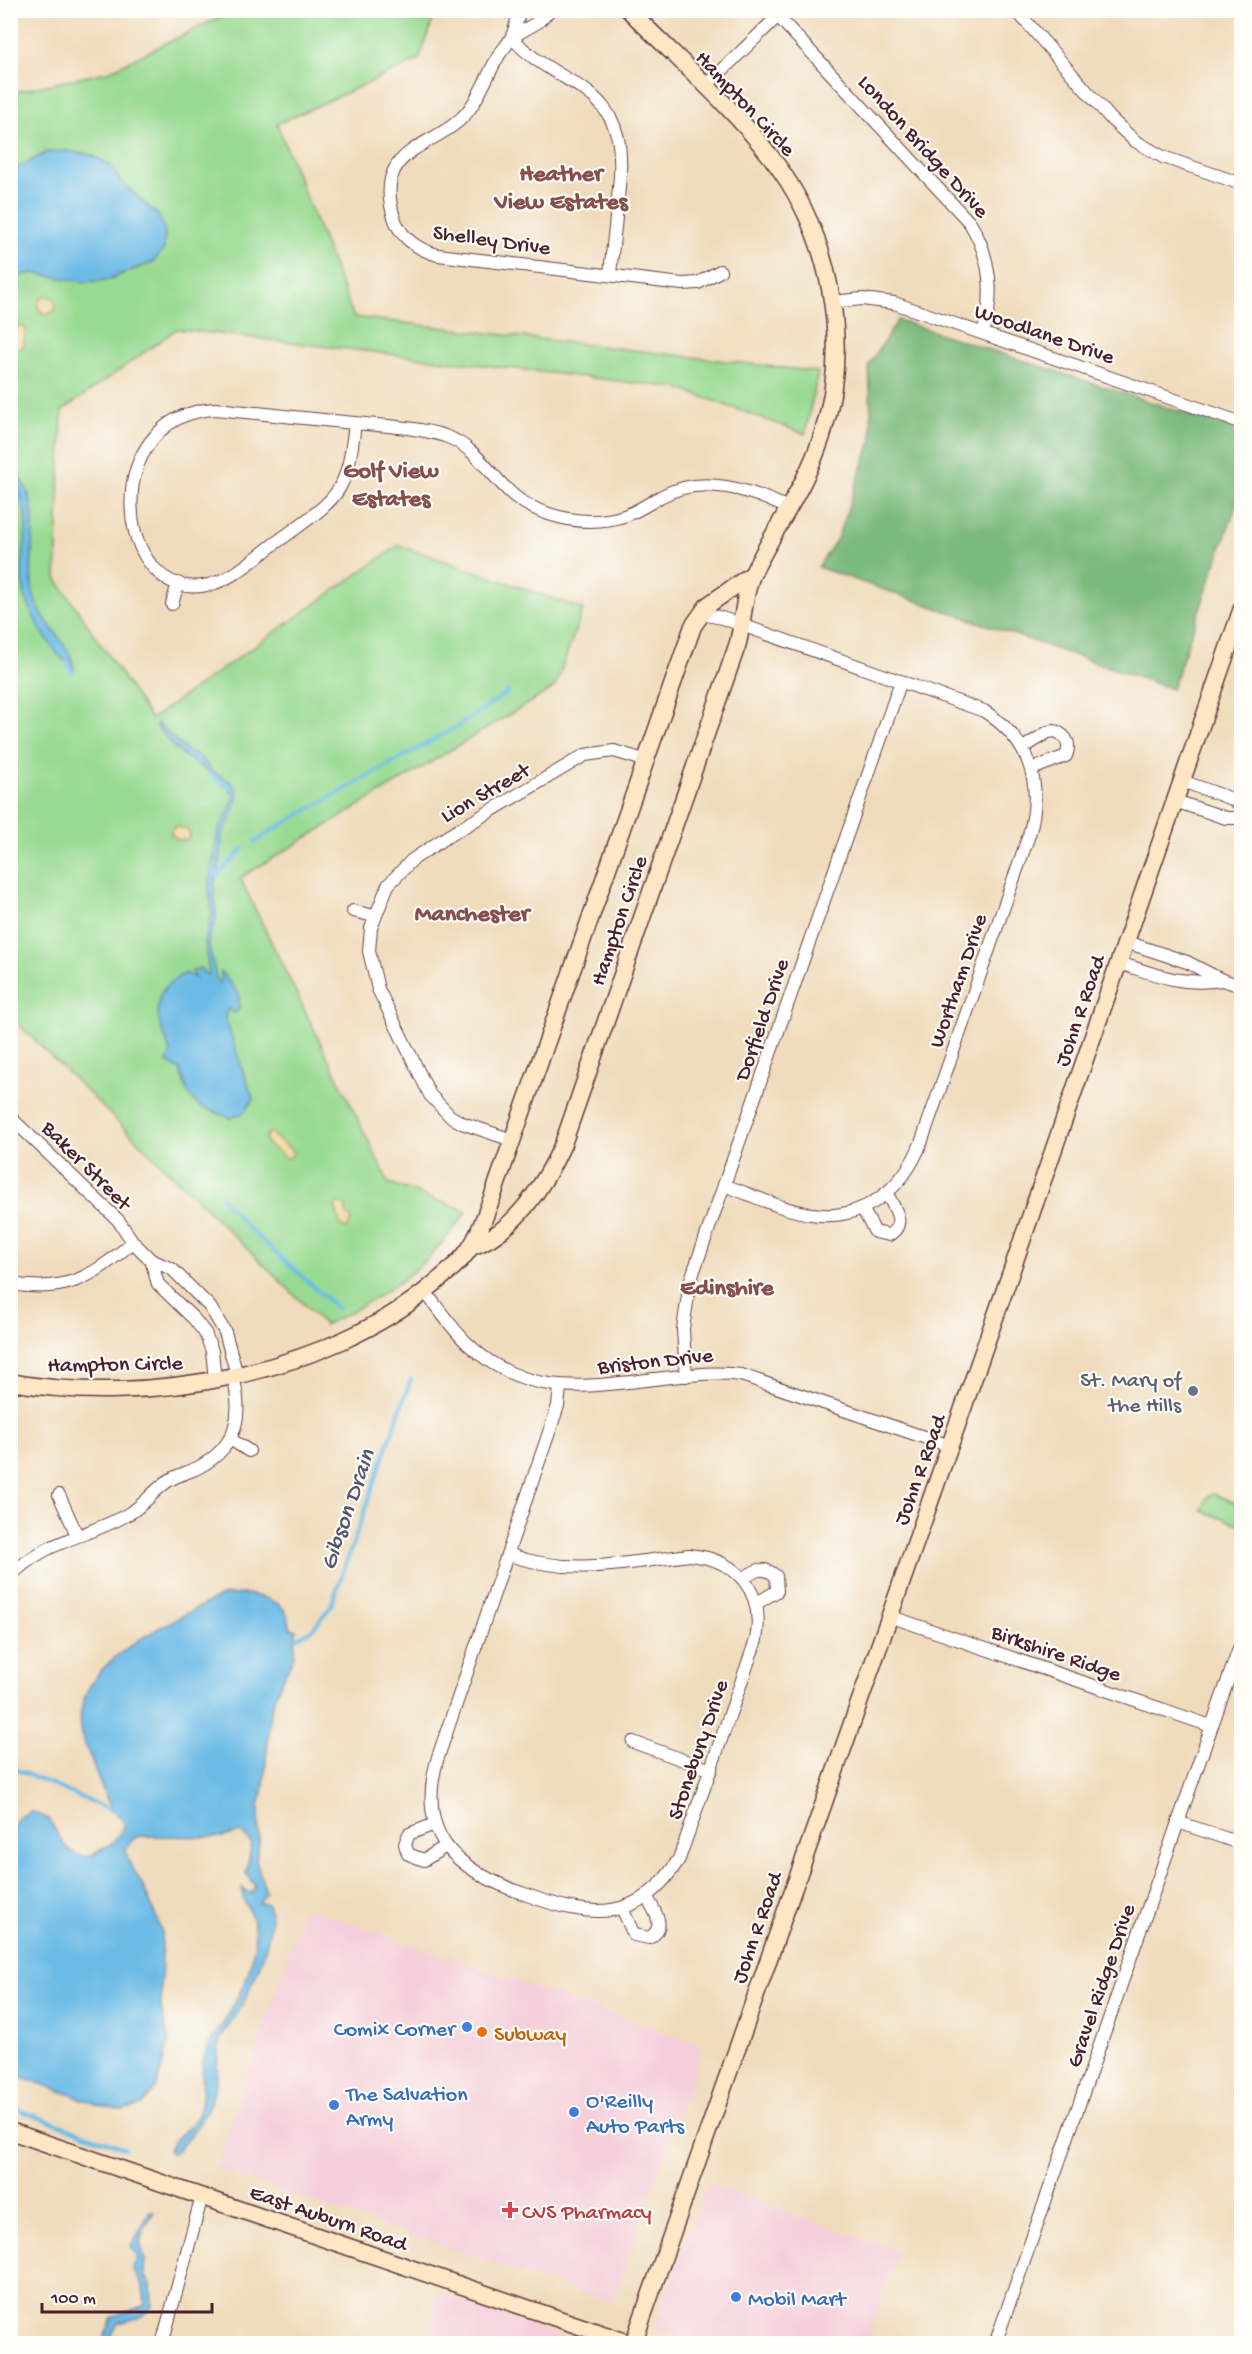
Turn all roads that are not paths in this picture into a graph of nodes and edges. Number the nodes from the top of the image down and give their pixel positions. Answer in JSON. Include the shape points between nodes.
{"nodes":[{"id":1,"x":521,"y":10,"type":"edge"},
{"id":2,"x":550,"y":10,"type":"edge"},
{"id":3,"x":629,"y":10,"type":"edge"},
{"id":4,"x":775,"y":13,"type":"edge"},
{"id":5,"x":1023,"y":13,"type":"edge"},
{"id":6,"x":512,"y":37,"type":"junction"},
{"id":7,"x":705,"y":87,"type":"junction"},
{"id":8,"x":1242,"y":184,"type":"edge"},
{"id":9,"x":720,"y":271,"type":"dead end"},
{"id":10,"x":610,"y":275,"type":"junction"},
{"id":11,"x":832,"y":302,"type":"junction"},
{"id":12,"x":983,"y":333,"type":"junction"},
{"id":13,"x":355,"y":423,"type":"junction"},
{"id":14,"x":1242,"y":423,"type":"edge"},
{"id":15,"x":790,"y":509,"type":"junction"},
{"id":16,"x":751,"y":575,"type":"junction"},
{"id":17,"x":178,"y":583,"type":"junction"},
{"id":18,"x":172,"y":604,"type":"dead end"},
{"id":19,"x":1242,"y":608,"type":"edge"},
{"id":20,"x":702,"y":614,"type":"junction"},
{"id":21,"x":742,"y":627,"type":"junction"},
{"id":22,"x":901,"y":681,"type":"junction"},
{"id":23,"x":1023,"y":748,"type":"junction"},
{"id":24,"x":644,"y":760,"type":"junction"},
{"id":25,"x":1032,"y":769,"type":"junction"},
{"id":26,"x":1182,"y":781,"type":"junction"},
{"id":27,"x":1175,"y":801,"type":"junction"},
{"id":28,"x":1242,"y":806,"type":"edge"},
{"id":29,"x":1242,"y":818,"type":"edge"},
{"id":30,"x":353,"y":911,"type":"dead end"},
{"id":31,"x":374,"y":916,"type":"junction"},
{"id":32,"x":1126,"y":942,"type":"junction"},
{"id":33,"x":1119,"y":963,"type":"junction"},
{"id":34,"x":1222,"y":980,"type":"junction"},
{"id":35,"x":1242,"y":986,"type":"edge"},
{"id":36,"x":10,"y":1117,"type":"edge"},
{"id":37,"x":512,"y":1140,"type":"junction"},
{"id":38,"x":724,"y":1185,"type":"junction"},
{"id":39,"x":887,"y":1194,"type":"junction"},
{"id":40,"x":862,"y":1208,"type":"junction"},
{"id":41,"x":133,"y":1242,"type":"junction"},
{"id":42,"x":471,"y":1247,"type":"junction"},
{"id":43,"x":151,"y":1260,"type":"junction"},
{"id":44,"x":10,"y":1284,"type":"edge"},
{"id":45,"x":425,"y":1292,"type":"junction"},
{"id":46,"x":210,"y":1307,"type":"junction"},
{"id":47,"x":194,"y":1319,"type":"junction"},
{"id":48,"x":235,"y":1376,"type":"junction"},
{"id":49,"x":686,"y":1376,"type":"junction"},
{"id":50,"x":215,"y":1380,"type":"junction"},
{"id":51,"x":10,"y":1382,"type":"edge"},
{"id":52,"x":560,"y":1387,"type":"junction"},
{"id":53,"x":230,"y":1439,"type":"junction"},
{"id":54,"x":950,"y":1446,"type":"junction"},
{"id":55,"x":249,"y":1452,"type":"dead end"},
{"id":56,"x":59,"y":1495,"type":"dead end"},
{"id":57,"x":76,"y":1535,"type":"junction"},
{"id":58,"x":507,"y":1554,"type":"junction"},
{"id":59,"x":10,"y":1577,"type":"edge"},
{"id":60,"x":743,"y":1579,"type":"junction"},
{"id":61,"x":757,"y":1603,"type":"junction"},
{"id":62,"x":889,"y":1616,"type":"junction"},
{"id":63,"x":1242,"y":1640,"type":"edge"},
{"id":64,"x":1211,"y":1726,"type":"junction"},
{"id":65,"x":633,"y":1742,"type":"dead end"},
{"id":66,"x":711,"y":1770,"type":"junction"},
{"id":67,"x":1178,"y":1822,"type":"junction"},
{"id":68,"x":435,"y":1824,"type":"junction"},
{"id":69,"x":1242,"y":1844,"type":"edge"},
{"id":70,"x":446,"y":1846,"type":"junction"},
{"id":71,"x":646,"y":1896,"type":"junction"},
{"id":72,"x":622,"y":1908,"type":"junction"},
{"id":73,"x":10,"y":2131,"type":"edge"},
{"id":74,"x":202,"y":2196,"type":"junction"},
{"id":75,"x":162,"y":2343,"type":"edge"},
{"id":76,"x":632,"y":2343,"type":"edge"},
{"id":77,"x":995,"y":2343,"type":"edge"}],
"edges":[{"from":1,"to":6,"type":"street","name":"Shelley Drive"},
{"from":2,"to":6,"type":"street","name":"Shelley Drive"},
{"from":3,"to":7,"type":"street","name":"Hampton Circle"},
{"from":4,"to":7,"type":"street"},
{"from":4,"to":12,"type":"street","name":"London Bridge Drive","via":[[970,223],[988,266],[990,311]]},
{"from":5,"to":8,"type":"street","via":[[1112,120],[1135,141],[1163,157]]},
{"from":6,"to":10,"type":"street","via":[[533,58],[598,100],[619,135],[622,160]]},
{"from":6,"to":10,"type":"street","name":"Shelley Drive","via":[[460,122],[409,151],[396,169],[390,191],[395,222],[416,247],[438,255]]},
{"from":7,"to":11,"type":"street","name":"Hampton Circle","via":[[760,144],[794,192],[820,250]]},
{"from":9,"to":10,"type":"street","name":"Shelley Drive","via":[[698,283],[682,284]]},
{"from":11,"to":12,"type":"street","name":"Woodlane Drive","via":[[862,299],[894,303]]},
{"from":11,"to":15,"type":"street","name":"Hampton Circle","via":[[835,343],[831,400],[810,468]]},
{"from":12,"to":14,"type":"street","name":"Woodlane Drive"},
{"from":13,"to":15,"type":"street","via":[[429,433],[455,441],[476,454],[522,502],[575,520],[626,517],[671,492],[696,485],[745,490]]},
{"from":13,"to":17,"type":"street","via":[[349,469],[331,501],[228,577],[207,585]]},
{"from":13,"to":17,"type":"street","via":[[202,409],[179,417],[162,429],[136,467],[132,512],[148,561],[162,575]]},
{"from":15,"to":16,"type":"street","name":"Hampton Circle"},
{"from":16,"to":20,"type":"street","name":"Hampton Circle","via":[[708,605]]},
{"from":16,"to":21,"type":"street","name":"Hampton Circle"},
{"from":17,"to":18,"type":"street"},
{"from":19,"to":26,"type":"street","name":"John R Road"},
{"from":20,"to":21,"type":"street","name":"Wortham Drive"},
{"from":20,"to":24,"type":"street","name":"Hampton Circle","via":[[693,626]]},
{"from":21,"to":22,"type":"street","name":"Wortham Drive"},
{"from":21,"to":42,"type":"street","name":"Hampton Circle","via":[[557,1155],[516,1215],[492,1238]]},
{"from":22,"to":23,"type":"street","name":"Wortham Drive","via":[[984,711]]},
{"from":22,"to":38,"type":"street","name":"Dorfield Drive"},
{"from":23,"to":25,"type":"street","name":"Wortham Drive"},
{"from":23,"to":25,"type":"street","via":[[1048,732],[1055,731],[1067,740],[1066,756]]},
{"from":24,"to":31,"type":"street","name":"Lion Street","via":[[614,751],[585,756],[419,855],[388,885]]},
{"from":24,"to":37,"type":"street","name":"Hampton Circle"},
{"from":25,"to":39,"type":"street","name":"Wortham Drive","via":[[1035,807],[1029,835],[917,1152]]},
{"from":26,"to":27,"type":"street","name":"John R Road"},
{"from":26,"to":28,"type":"street"},
{"from":27,"to":29,"type":"street","via":[[1226,818]]},
{"from":27,"to":32,"type":"street","name":"John R Road"},
{"from":30,"to":31,"type":"street"},
{"from":31,"to":37,"type":"street","name":"Lion Street","via":[[369,951],[376,983],[424,1086],[450,1116]]},
{"from":32,"to":33,"type":"street","name":"John R Road"},
{"from":32,"to":34,"type":"street","via":[[1187,962]]},
{"from":33,"to":34,"type":"street","via":[[1180,982]]},
{"from":33,"to":54,"type":"street","name":"John R Road"},
{"from":34,"to":35,"type":"street"},
{"from":36,"to":41,"type":"street","name":"Baker Street","via":[[118,1220]]},
{"from":37,"to":42,"type":"street","name":"Hampton Circle"},
{"from":38,"to":40,"type":"street","name":"Wortham Drive","via":[[811,1214],[833,1215]]},
{"from":38,"to":49,"type":"street","name":"Dorfield Drive","via":[[686,1297]]},
{"from":39,"to":40,"type":"street","name":"Wortham Drive"},
{"from":39,"to":40,"type":"street","via":[[898,1214],[899,1222],[893,1233],[882,1236],[874,1232]]},
{"from":41,"to":43,"type":"street","name":"Baker Street"},
{"from":41,"to":44,"type":"street","name":"Baker Street","via":[[101,1269],[74,1283],[48,1287]]},
{"from":42,"to":45,"type":"street","name":"Hampton Circle"},
{"from":43,"to":46,"type":"street","name":"Baker Street","via":[[172,1269]]},
{"from":43,"to":47,"type":"street","name":"Baker Street","via":[[158,1284]]},
{"from":45,"to":48,"type":"street","name":"Hampton Circle","via":[[382,1321],[334,1345]]},
{"from":45,"to":52,"type":"street","name":"Briston Drive","via":[[468,1344],[483,1356],[512,1374]]},
{"from":46,"to":47,"type":"street"},
{"from":46,"to":48,"type":"street","name":"Baker Street","via":[[225,1332]]},
{"from":47,"to":50,"type":"street","name":"Baker Street","via":[[209,1341]]},
{"from":48,"to":50,"type":"street","name":"Hampton Circle"},
{"from":48,"to":53,"type":"street","name":"Baker Street","via":[[239,1411]]},
{"from":49,"to":52,"type":"street","name":"Briston Drive"},
{"from":49,"to":54,"type":"street","name":"Briston Drive","via":[[725,1373],[749,1377]]},
{"from":50,"to":51,"type":"street","name":"Hampton Circle","via":[[133,1389],[61,1388]]},
{"from":52,"to":58,"type":"street","name":"Stonebury Drive","via":[[558,1406]]},
{"from":53,"to":55,"type":"street"},
{"from":53,"to":57,"type":"street","via":[[211,1460],[166,1482],[128,1515]]},
{"from":54,"to":62,"type":"street","name":"John R Road"},
{"from":56,"to":57,"type":"street"},
{"from":57,"to":59,"type":"street","via":[[38,1554]]},
{"from":58,"to":60,"type":"street","via":[[542,1565],[574,1568],[705,1556]]},
{"from":58,"to":68,"type":"street","name":"Stonebury Drive","via":[[434,1769]]},
{"from":60,"to":61,"type":"street"},
{"from":60,"to":61,"type":"street","via":[[764,1568],[776,1576],[777,1591]]},
{"from":61,"to":66,"type":"street","name":"Stonebury Drive","via":[[756,1640]]},
{"from":62,"to":64,"type":"street","name":"Birkshire Ridge"},
{"from":62,"to":76,"type":"street","name":"John R Road"},
{"from":63,"to":64,"type":"street","name":"Gravel Ridge Drive"},
{"from":64,"to":67,"type":"street","name":"Gravel Ridge Drive"},
{"from":65,"to":66,"type":"street"},
{"from":66,"to":71,"type":"street","name":"Stonebury Drive","via":[[679,1859]]},
{"from":67,"to":69,"type":"street"},
{"from":67,"to":77,"type":"street","name":"Gravel Ridge Drive"},
{"from":68,"to":70,"type":"street","name":"Stonebury Drive"},
{"from":68,"to":70,"type":"street","via":[[409,1834],[406,1850],[411,1857],[424,1860]]},
{"from":70,"to":72,"type":"street","name":"Stonebury Drive","via":[[480,1877],[560,1907],[598,1912]]},
{"from":71,"to":72,"type":"street","name":"Stonebury Drive"},
{"from":71,"to":72,"type":"street","via":[[659,1925],[649,1938],[634,1935]]},
{"from":73,"to":74,"type":"street","name":"East Auburn Road"},
{"from":74,"to":75,"type":"street"},
{"from":74,"to":76,"type":"street","name":"East Auburn Road"}]}
